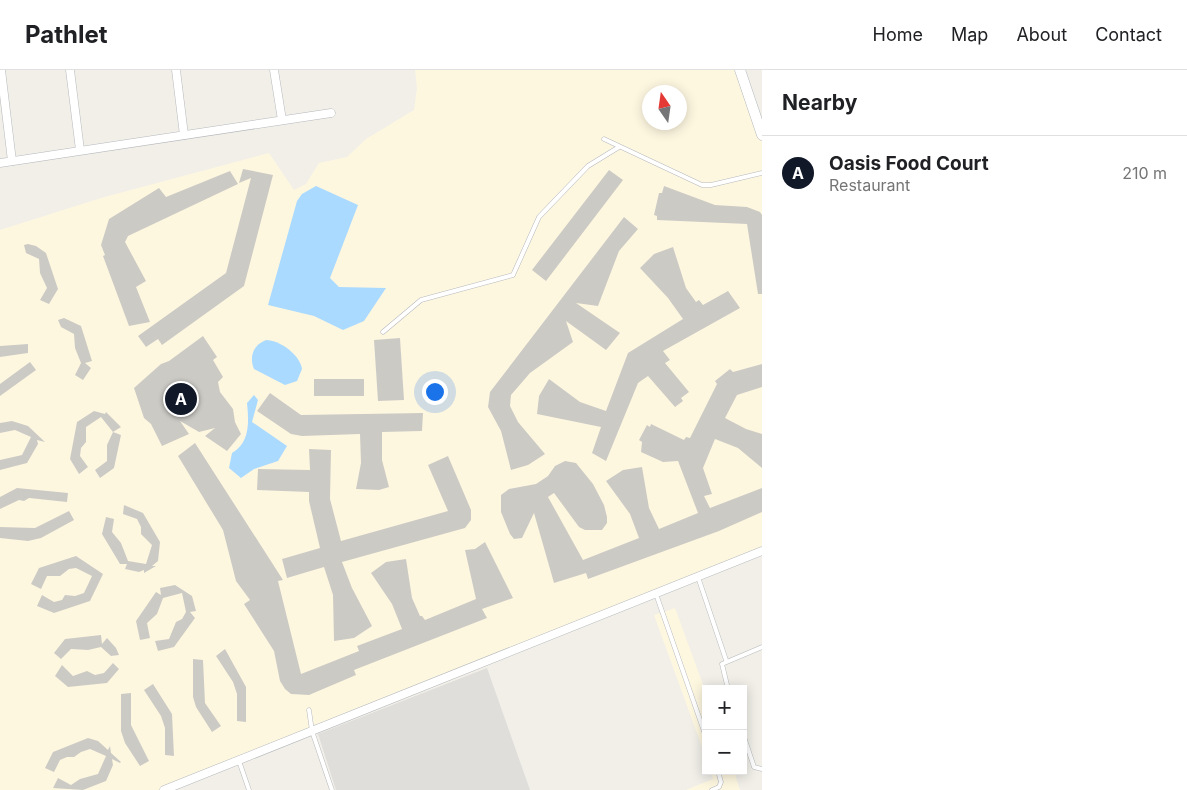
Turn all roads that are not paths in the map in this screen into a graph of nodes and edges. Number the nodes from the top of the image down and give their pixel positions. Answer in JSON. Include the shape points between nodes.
{"nodes":[{"id":1,"x":1,"y":70,"type":"edge"},
{"id":2,"x":70,"y":70,"type":"edge"},
{"id":3,"x":176,"y":70,"type":"edge"},
{"id":4,"x":274,"y":70,"type":"edge"},
{"id":5,"x":740,"y":70,"type":"edge"},
{"id":6,"x":331,"y":113,"type":"dead end"},
{"id":7,"x":282,"y":120,"type":"junction"},
{"id":8,"x":762,"y":134,"type":"edge"},
{"id":9,"x":184,"y":135,"type":"junction"},
{"id":10,"x":604,"y":139,"type":"dead end"},
{"id":11,"x":619,"y":147,"type":"junction"},
{"id":12,"x":80,"y":150,"type":"junction"},
{"id":13,"x":12,"y":161,"type":"junction"},
{"id":14,"x":0,"y":162,"type":"edge"},
{"id":15,"x":762,"y":173,"type":"edge"},
{"id":16,"x":383,"y":332,"type":"dead end"},
{"id":17,"x":762,"y":551,"type":"edge"},
{"id":18,"x":698,"y":577,"type":"junction"},
{"id":19,"x":656,"y":594,"type":"junction"},
{"id":20,"x":762,"y":647,"type":"edge"},
{"id":21,"x":726,"y":660,"type":"junction"},
{"id":22,"x":727,"y":685,"type":"edge"},
{"id":23,"x":309,"y":710,"type":"dead end"},
{"id":24,"x":704,"y":730,"type":"edge"},
{"id":25,"x":312,"y":731,"type":"junction"},
{"id":26,"x":747,"y":746,"type":"edge"},
{"id":27,"x":239,"y":761,"type":"junction"},
{"id":28,"x":762,"y":769,"type":"edge"},
{"id":29,"x":719,"y":775,"type":"edge"},
{"id":30,"x":164,"y":790,"type":"edge"},
{"id":31,"x":248,"y":790,"type":"edge"},
{"id":32,"x":332,"y":790,"type":"edge"},
{"id":33,"x":712,"y":790,"type":"edge"}],
"edges":[{"from":1,"to":13,"type":"street"},
{"from":2,"to":12,"type":"street"},
{"from":3,"to":9,"type":"street"},
{"from":4,"to":7,"type":"street"},
{"from":5,"to":8,"type":"street"},
{"from":6,"to":7,"type":"street"},
{"from":7,"to":9,"type":"street"},
{"from":9,"to":12,"type":"street"},
{"from":10,"to":11,"type":"lane"},
{"from":11,"to":15,"type":"lane","via":[[702,185]]},
{"from":11,"to":16,"type":"lane","via":[[588,166],[539,217],[513,275],[421,300]]},
{"from":12,"to":13,"type":"street"},
{"from":13,"to":14,"type":"street"},
{"from":17,"to":18,"type":"street"},
{"from":18,"to":19,"type":"street"},
{"from":18,"to":21,"type":"lane"},
{"from":19,"to":24,"type":"lane"},
{"from":19,"to":25,"type":"street"},
{"from":20,"to":21,"type":"lane"},
{"from":21,"to":22,"type":"lane","via":[[721,667]]},
{"from":23,"to":25,"type":"lane"},
{"from":25,"to":27,"type":"street"},
{"from":25,"to":32,"type":"lane"},
{"from":26,"to":28,"type":"lane","via":[[754,767]]},
{"from":27,"to":30,"type":"street"},
{"from":27,"to":31,"type":"lane"},
{"from":29,"to":33,"type":"lane","via":[[719,787]]}]}
